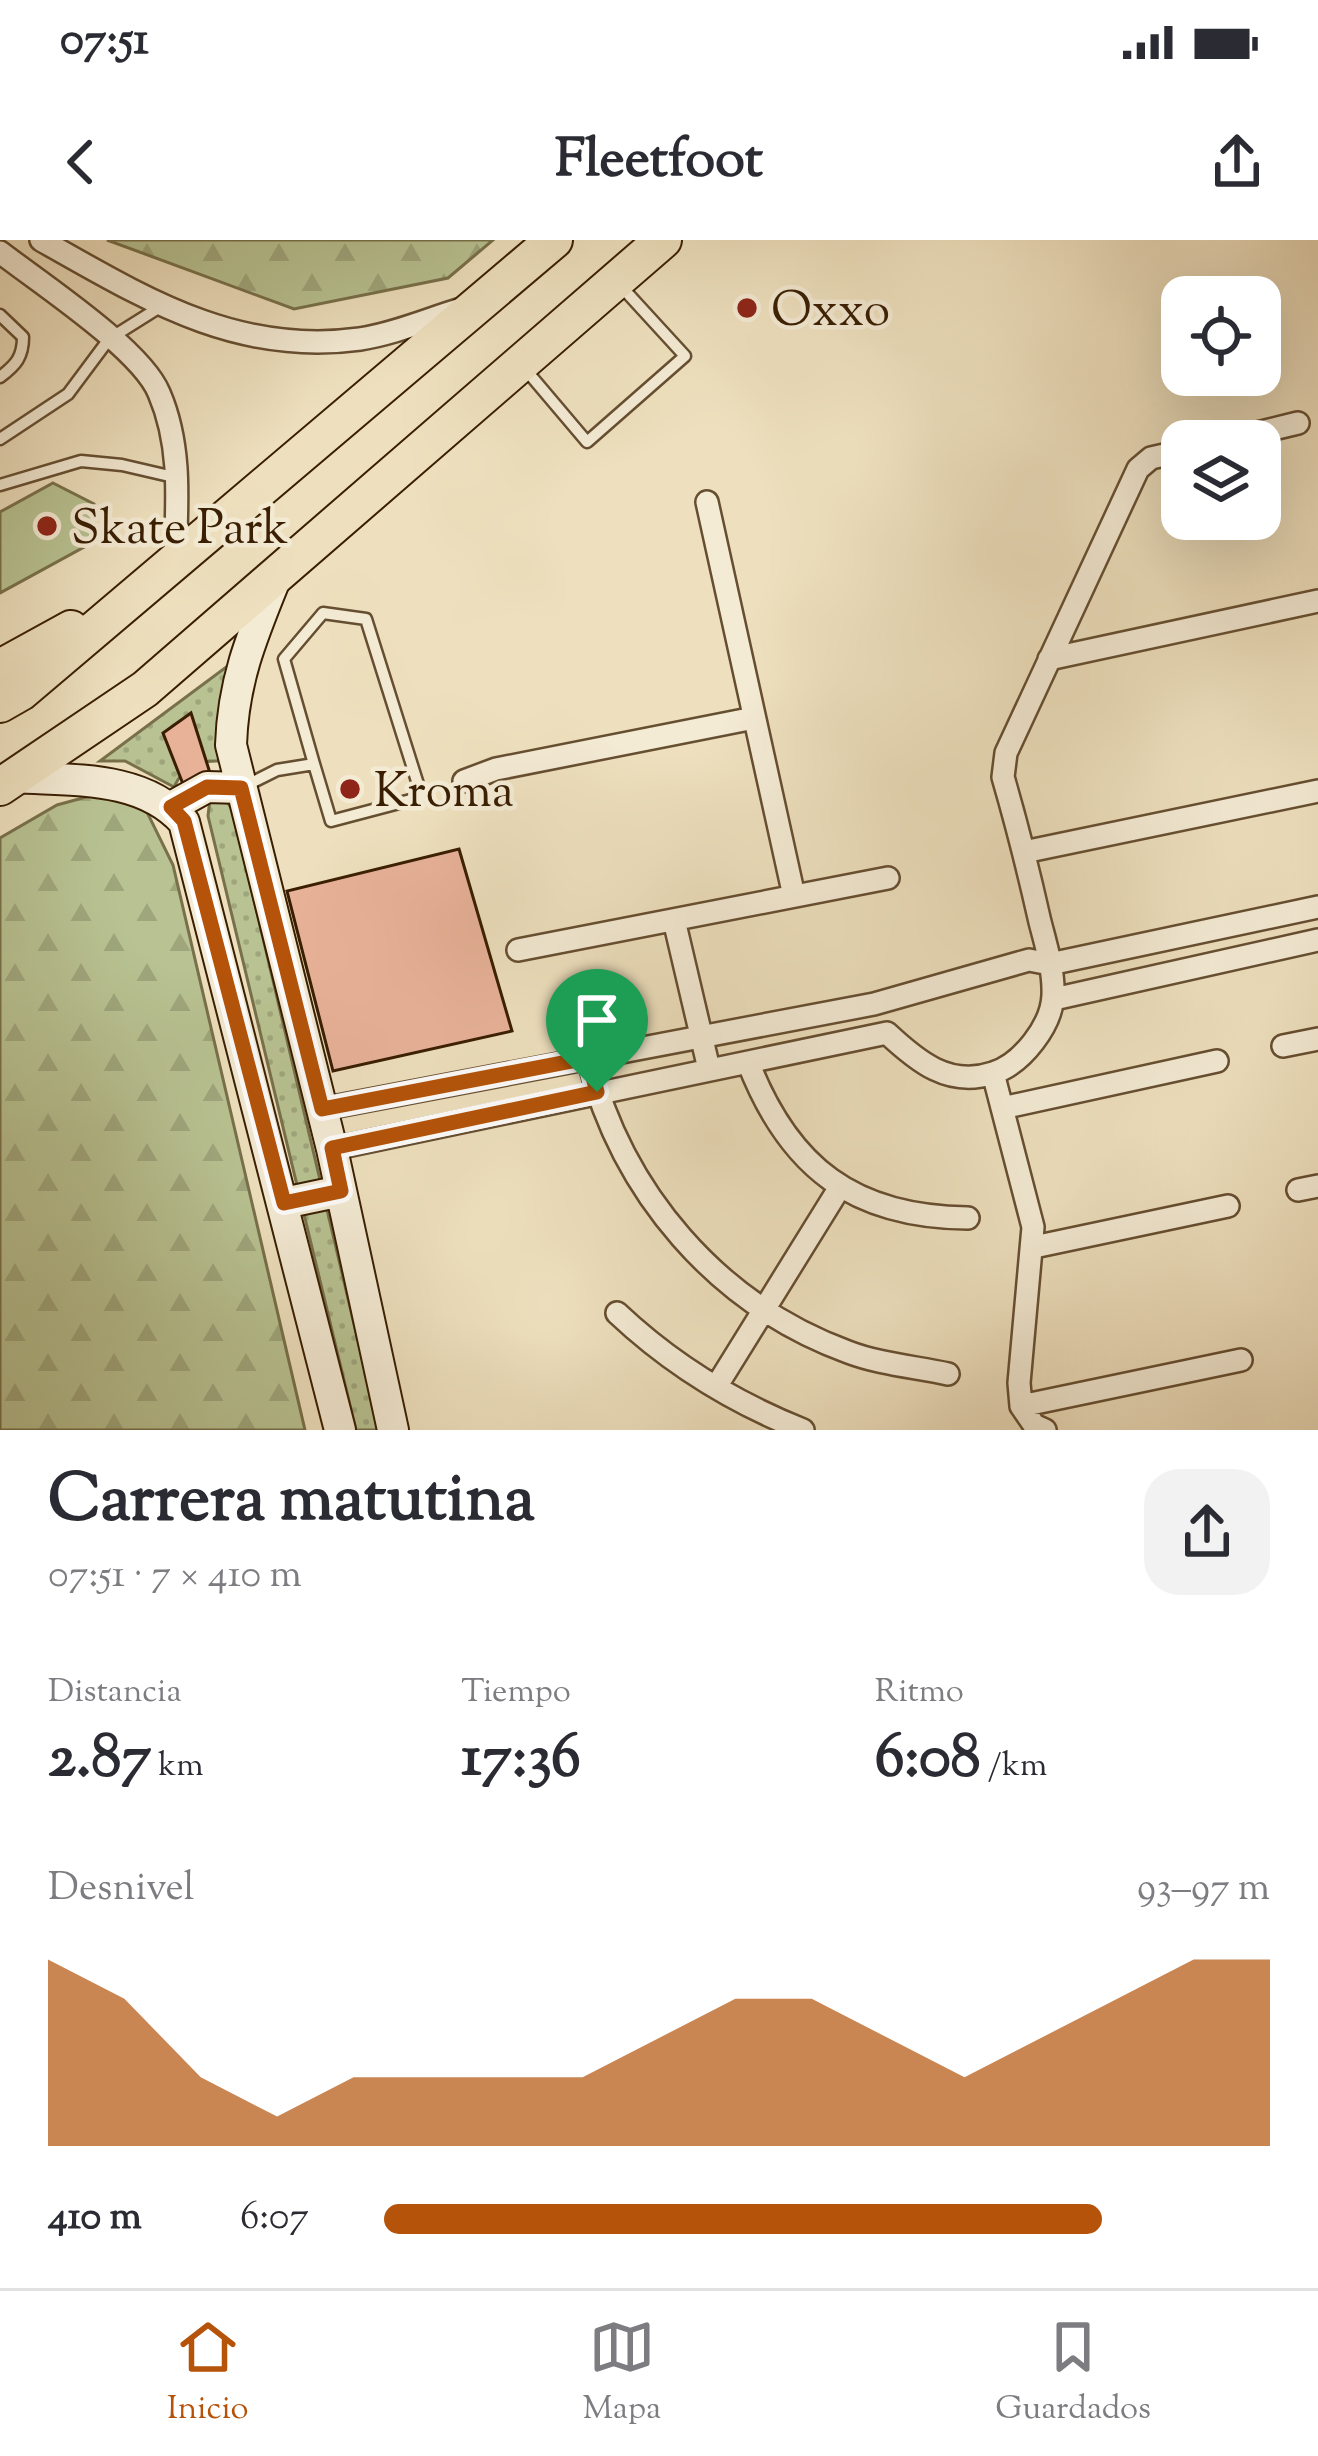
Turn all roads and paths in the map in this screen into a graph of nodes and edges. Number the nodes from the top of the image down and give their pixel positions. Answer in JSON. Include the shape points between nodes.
{"nodes":[{"id":1,"x":41,"y":240,"type":"edge"},
{"id":2,"x":554,"y":240,"type":"edge"},
{"id":3,"x":663,"y":240,"type":"edge"},
{"id":4,"x":0,"y":252,"type":"edge"},
{"id":5,"x":616,"y":281,"type":"junction"},
{"id":6,"x":475,"y":305,"type":"junction"},
{"id":7,"x":160,"y":307,"type":"junction"},
{"id":8,"x":0,"y":316,"type":"edge"},
{"id":9,"x":110,"y":339,"type":"junction"},
{"id":10,"x":521,"y":364,"type":"junction"},
{"id":11,"x":0,"y":377,"type":"edge"},
{"id":12,"x":1298,"y":423,"type":"dead end"},
{"id":13,"x":1281,"y":427,"type":"edge"},
{"id":14,"x":0,"y":439,"type":"edge"},
{"id":15,"x":1161,"y":456,"type":"edge"},
{"id":16,"x":178,"y":478,"type":"junction"},
{"id":17,"x":0,"y":485,"type":"edge"},
{"id":18,"x":707,"y":502,"type":"dead end"},
{"id":19,"x":176,"y":558,"type":"junction"},
{"id":20,"x":276,"y":577,"type":"junction"},
{"id":21,"x":133,"y":596,"type":"junction"},
{"id":22,"x":1318,"y":601,"type":"edge"},
{"id":23,"x":1049,"y":659,"type":"junction"},
{"id":24,"x":0,"y":668,"type":"edge"},
{"id":25,"x":0,"y":704,"type":"edge"},
{"id":26,"x":754,"y":718,"type":"junction"},
{"id":27,"x":314,"y":764,"type":"junction"},
{"id":28,"x":464,"y":781,"type":"dead end"},
{"id":29,"x":7,"y":782,"type":"edge"},
{"id":30,"x":241,"y":788,"type":"junction"},
{"id":31,"x":1318,"y":791,"type":"edge"},
{"id":32,"x":171,"y":807,"type":"junction"},
{"id":33,"x":1024,"y":852,"type":"junction"},
{"id":34,"x":889,"y":878,"type":"dead end"},
{"id":35,"x":794,"y":896,"type":"junction"},
{"id":36,"x":1318,"y":907,"type":"edge"},
{"id":37,"x":674,"y":920,"type":"junction"},
{"id":38,"x":1318,"y":940,"type":"edge"},
{"id":39,"x":518,"y":950,"type":"dead end"},
{"id":40,"x":1050,"y":964,"type":"junction"},
{"id":41,"x":1054,"y":999,"type":"junction"},
{"id":42,"x":702,"y":1036,"type":"junction"},
{"id":43,"x":1318,"y":1039,"type":"edge"},
{"id":44,"x":1283,"y":1046,"type":"dead end"},
{"id":45,"x":588,"y":1058,"type":"junction"},
{"id":46,"x":1216,"y":1061,"type":"dead end"},
{"id":47,"x":748,"y":1062,"type":"junction"},
{"id":48,"x":709,"y":1070,"type":"junction"},
{"id":49,"x":993,"y":1073,"type":"junction"},
{"id":50,"x":597,"y":1092,"type":"junction"},
{"id":51,"x":1002,"y":1108,"type":"junction"},
{"id":52,"x":322,"y":1109,"type":"junction"},
{"id":53,"x":332,"y":1148,"type":"junction"},
{"id":54,"x":840,"y":1187,"type":"junction"},
{"id":55,"x":341,"y":1191,"type":"junction"},
{"id":56,"x":284,"y":1203,"type":"junction"},
{"id":57,"x":1228,"y":1206,"type":"dead end"},
{"id":58,"x":968,"y":1219,"type":"dead end"},
{"id":59,"x":1034,"y":1247,"type":"junction"},
{"id":60,"x":762,"y":1311,"type":"junction"},
{"id":61,"x":617,"y":1313,"type":"dead end"},
{"id":62,"x":1240,"y":1360,"type":"dead end"},
{"id":63,"x":948,"y":1374,"type":"dead end"},
{"id":64,"x":716,"y":1387,"type":"junction"},
{"id":65,"x":1021,"y":1406,"type":"junction"},
{"id":66,"x":340,"y":1430,"type":"edge"},
{"id":67,"x":393,"y":1430,"type":"edge"},
{"id":68,"x":803,"y":1430,"type":"edge"},
{"id":69,"x":1046,"y":1430,"type":"edge"}],
"edges":[{"from":1,"to":7,"type":"street"},
{"from":2,"to":6,"type":"highway"},
{"from":3,"to":5,"type":"highway"},
{"from":4,"to":9,"type":"street"},
{"from":5,"to":10,"type":"highway"},
{"from":5,"to":10,"type":"lane","via":[[685,356],[587,442]]},
{"from":6,"to":7,"type":"street","via":[[363,339],[294,342]]},
{"from":6,"to":19,"type":"highway"},
{"from":7,"to":9,"type":"lane"},
{"from":8,"to":11,"type":"lane","via":[[22,337],[23,353]]},
{"from":9,"to":14,"type":"lane","via":[[68,394]]},
{"from":9,"to":16,"type":"street","via":[[158,390]]},
{"from":10,"to":20,"type":"highway"},
{"from":12,"to":13,"type":"street"},
{"from":15,"to":23,"type":"street","via":[[1138,469]]},
{"from":16,"to":17,"type":"lane","via":[[81,461]]},
{"from":16,"to":19,"type":"street"},
{"from":18,"to":26,"type":"street"},
{"from":19,"to":21,"type":"highway"},
{"from":20,"to":29,"type":"highway","via":[[145,689]]},
{"from":20,"to":30,"type":"main road","via":[[232,700]]},
{"from":21,"to":24,"type":"highway"},
{"from":21,"to":25,"type":"highway"},
{"from":22,"to":23,"type":"street"},
{"from":23,"to":33,"type":"street","via":[[1006,752],[1003,777]]},
{"from":26,"to":28,"type":"street"},
{"from":26,"to":35,"type":"street"},
{"from":27,"to":27,"type":"lane","via":[[284,659],[323,614],[366,619],[422,797],[331,821]]},
{"from":27,"to":30,"type":"lane"},
{"from":29,"to":32,"type":"main road","via":[[110,784]]},
{"from":30,"to":32,"type":"main road","via":[[207,787]]},
{"from":30,"to":52,"type":"main road"},
{"from":31,"to":33,"type":"street"},
{"from":32,"to":56,"type":"main road","via":[[184,821]]},
{"from":33,"to":40,"type":"street"},
{"from":34,"to":35,"type":"street"},
{"from":35,"to":37,"type":"street"},
{"from":36,"to":40,"type":"street"},
{"from":37,"to":39,"type":"street"},
{"from":37,"to":42,"type":"street"},
{"from":38,"to":41,"type":"street"},
{"from":40,"to":41,"type":"street"},
{"from":40,"to":42,"type":"street","via":[[1029,960],[874,1004]]},
{"from":41,"to":49,"type":"street","via":[[1040,1033]]},
{"from":42,"to":45,"type":"street"},
{"from":42,"to":48,"type":"street"},
{"from":43,"to":44,"type":"street"},
{"from":45,"to":50,"type":"street"},
{"from":45,"to":52,"type":"street"},
{"from":46,"to":51,"type":"street"},
{"from":47,"to":48,"type":"street"},
{"from":47,"to":49,"type":"street","via":[[886,1033],[924,1067],[958,1077]]},
{"from":47,"to":54,"type":"street","via":[[781,1129]]},
{"from":48,"to":50,"type":"street"},
{"from":49,"to":51,"type":"street"},
{"from":50,"to":53,"type":"street"},
{"from":50,"to":60,"type":"street","via":[[662,1215]]},
{"from":51,"to":59,"type":"street"},
{"from":52,"to":53,"type":"main road"},
{"from":53,"to":55,"type":"main road"},
{"from":54,"to":58,"type":"street","via":[[922,1218]]},
{"from":54,"to":60,"type":"street"},
{"from":55,"to":56,"type":"main road"},
{"from":55,"to":67,"type":"main road"},
{"from":56,"to":66,"type":"main road"},
{"from":57,"to":59,"type":"street"},
{"from":59,"to":65,"type":"street"},
{"from":60,"to":63,"type":"street","via":[[850,1353]]},
{"from":60,"to":64,"type":"street"},
{"from":61,"to":64,"type":"street"},
{"from":62,"to":65,"type":"street"},
{"from":64,"to":68,"type":"street"},
{"from":65,"to":69,"type":"street"}]}
